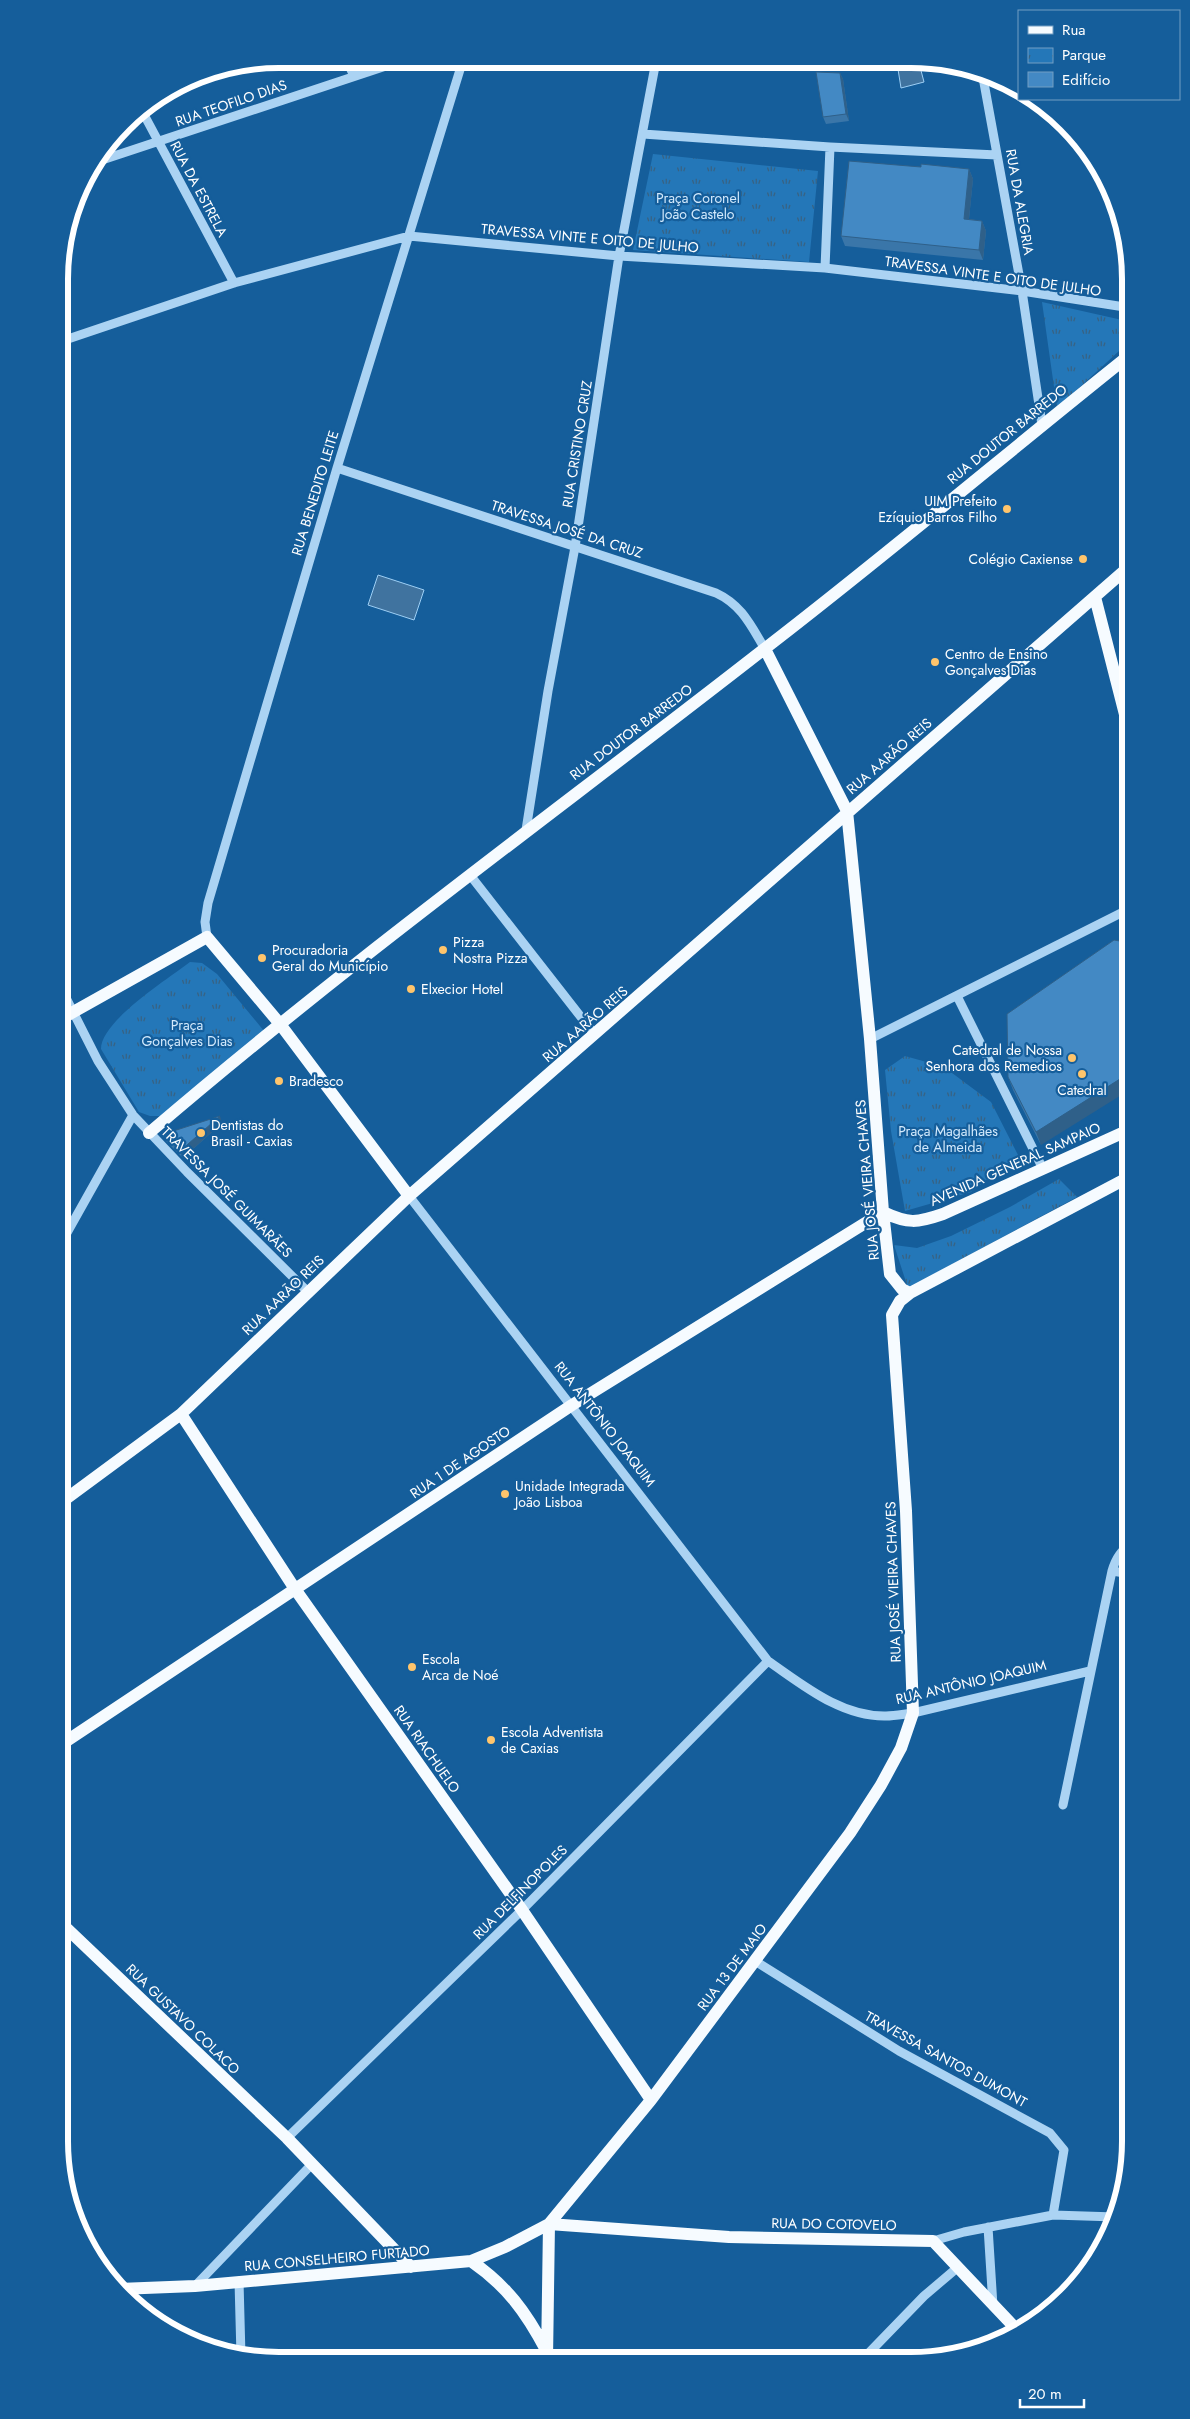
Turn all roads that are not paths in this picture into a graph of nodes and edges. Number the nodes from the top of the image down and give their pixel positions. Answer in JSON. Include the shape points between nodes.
{"nodes":[{"id":1,"x":350,"y":68,"type":"edge"},
{"id":2,"x":379,"y":68,"type":"edge"},
{"id":3,"x":461,"y":68,"type":"edge"},
{"id":4,"x":655,"y":68,"type":"edge"},
{"id":5,"x":354,"y":76,"type":"junction"},
{"id":6,"x":984,"y":81,"type":"edge"},
{"id":7,"x":144,"y":116,"type":"edge"},
{"id":8,"x":643,"y":134,"type":"junction"},
{"id":9,"x":158,"y":142,"type":"junction"},
{"id":10,"x":830,"y":147,"type":"junction"},
{"id":11,"x":997,"y":154,"type":"junction"},
{"id":12,"x":104,"y":159,"type":"edge"},
{"id":13,"x":410,"y":236,"type":"junction"},
{"id":14,"x":619,"y":256,"type":"junction"},
{"id":15,"x":825,"y":268,"type":"junction"},
{"id":16,"x":234,"y":283,"type":"junction"},
{"id":17,"x":1022,"y":292,"type":"junction"},
{"id":18,"x":1122,"y":307,"type":"edge"},
{"id":19,"x":68,"y":339,"type":"edge"},
{"id":20,"x":1122,"y":361,"type":"edge"},
{"id":21,"x":1042,"y":425,"type":"junction"},
{"id":22,"x":337,"y":468,"type":"junction"},
{"id":23,"x":576,"y":547,"type":"junction"},
{"id":24,"x":1122,"y":573,"type":"edge"},
{"id":25,"x":1095,"y":597,"type":"junction"},
{"id":26,"x":765,"y":649,"type":"junction"},
{"id":27,"x":1122,"y":703,"type":"edge"},
{"id":28,"x":847,"y":811,"type":"junction"},
{"id":29,"x":526,"y":830,"type":"junction"},
{"id":30,"x":470,"y":875,"type":"junction"},
{"id":31,"x":1122,"y":913,"type":"edge"},
{"id":32,"x":207,"y":937,"type":"junction"},
{"id":33,"x":957,"y":996,"type":"junction"},
{"id":34,"x":68,"y":1005,"type":"edge"},
{"id":35,"x":72,"y":1014,"type":"junction"},
{"id":36,"x":68,"y":1016,"type":"edge"},
{"id":37,"x":280,"y":1024,"type":"junction"},
{"id":38,"x":595,"y":1035,"type":"junction"},
{"id":39,"x":870,"y":1039,"type":"junction"},
{"id":40,"x":133,"y":1115,"type":"junction"},
{"id":41,"x":149,"y":1133,"type":"junction"},
{"id":42,"x":1122,"y":1133,"type":"edge"},
{"id":43,"x":1043,"y":1169,"type":"junction"},
{"id":44,"x":1122,"y":1181,"type":"edge"},
{"id":45,"x":408,"y":1196,"type":"junction"},
{"id":46,"x":883,"y":1212,"type":"junction"},
{"id":47,"x":68,"y":1231,"type":"edge"},
{"id":48,"x":308,"y":1292,"type":"junction"},
{"id":49,"x":910,"y":1293,"type":"junction"},
{"id":50,"x":572,"y":1405,"type":"junction"},
{"id":51,"x":181,"y":1414,"type":"junction"},
{"id":52,"x":68,"y":1497,"type":"edge"},
{"id":53,"x":1122,"y":1551,"type":"edge"},
{"id":54,"x":1112,"y":1571,"type":"junction"},
{"id":55,"x":1122,"y":1573,"type":"edge"},
{"id":56,"x":295,"y":1589,"type":"junction"},
{"id":57,"x":768,"y":1661,"type":"junction"},
{"id":58,"x":1090,"y":1671,"type":"junction"},
{"id":59,"x":913,"y":1712,"type":"junction"},
{"id":60,"x":68,"y":1739,"type":"edge"},
{"id":61,"x":1063,"y":1805,"type":"dead end"},
{"id":62,"x":522,"y":1910,"type":"junction"},
{"id":63,"x":68,"y":1930,"type":"edge"},
{"id":64,"x":755,"y":1962,"type":"junction"},
{"id":65,"x":651,"y":2100,"type":"junction"},
{"id":66,"x":287,"y":2138,"type":"junction"},
{"id":67,"x":312,"y":2164,"type":"junction"},
{"id":68,"x":1053,"y":2215,"type":"junction"},
{"id":69,"x":1107,"y":2218,"type":"edge"},
{"id":70,"x":549,"y":2224,"type":"junction"},
{"id":71,"x":988,"y":2227,"type":"junction"},
{"id":72,"x":933,"y":2241,"type":"junction"},
{"id":73,"x":471,"y":2261,"type":"junction"},
{"id":74,"x":411,"y":2267,"type":"junction"},
{"id":75,"x":958,"y":2268,"type":"junction"},
{"id":76,"x":239,"y":2281,"type":"junction"},
{"id":77,"x":195,"y":2286,"type":"junction"},
{"id":78,"x":128,"y":2289,"type":"edge"},
{"id":79,"x":993,"y":2306,"type":"junction"},
{"id":80,"x":1013,"y":2326,"type":"edge"},
{"id":81,"x":241,"y":2348,"type":"edge"},
{"id":82,"x":546,"y":2352,"type":"edge"},
{"id":83,"x":548,"y":2352,"type":"edge"},
{"id":84,"x":870,"y":2352,"type":"edge"}],
"edges":[{"from":1,"to":5,"type":"street"},
{"from":2,"to":5,"type":"street","name":"RUA TEOFILO DIAS"},
{"from":3,"to":13,"type":"street","name":"RUA BENEDITO LEITE"},
{"from":4,"to":8,"type":"street","name":"RUA CRISTINO CRUZ"},
{"from":5,"to":9,"type":"street","name":"RUA TEOFILO DIAS"},
{"from":6,"to":11,"type":"street","name":"RUA DA ALEGRIA"},
{"from":7,"to":9,"type":"street","name":"RUA DA ESTRELA"},
{"from":8,"to":10,"type":"street"},
{"from":8,"to":14,"type":"street","name":"RUA CRISTINO CRUZ"},
{"from":9,"to":12,"type":"street","name":"RUA TEOFILO DIAS"},
{"from":9,"to":16,"type":"street","name":"RUA DA ESTRELA"},
{"from":10,"to":11,"type":"street"},
{"from":10,"to":15,"type":"street"},
{"from":11,"to":17,"type":"street","name":"RUA DA ALEGRIA"},
{"from":13,"to":14,"type":"street","name":"TRAVESSA VINTE E OITO DE JULHO"},
{"from":13,"to":16,"type":"street","name":"TRAVESSA VINTE E OITO DE JULHO"},
{"from":13,"to":22,"type":"street","name":"RUA BENEDITO LEITE"},
{"from":14,"to":15,"type":"street","name":"TRAVESSA VINTE E OITO DE JULHO"},
{"from":14,"to":23,"type":"street","name":"RUA CRISTINO CRUZ"},
{"from":15,"to":17,"type":"street","name":"TRAVESSA VINTE E OITO DE JULHO"},
{"from":16,"to":19,"type":"street","name":"TRAVESSA VINTE E OITO DE JULHO"},
{"from":17,"to":18,"type":"street","name":"TRAVESSA VINTE E OITO DE JULHO"},
{"from":17,"to":21,"type":"street","name":"RUA DA ALEGRIA"},
{"from":20,"to":21,"type":"main road","name":"RUA DOUTOR BARREDO"},
{"from":21,"to":26,"type":"main road","name":"RUA DOUTOR BARREDO"},
{"from":22,"to":23,"type":"street","name":"TRAVESSA JOSÉ DA CRUZ"},
{"from":22,"to":32,"type":"street","name":"RUA BENEDITO LEITE","via":[[208,903]]},
{"from":23,"to":26,"type":"street","name":"TRAVESSA JOSÉ DA CRUZ","via":[[729,599],[741,609]]},
{"from":23,"to":29,"type":"street","name":"RUA CRISTINO CRUZ","via":[[548,691]]},
{"from":24,"to":25,"type":"main road","name":"RUA AARÃO REIS"},
{"from":25,"to":27,"type":"main road"},
{"from":25,"to":28,"type":"main road","name":"RUA AARÃO REIS"},
{"from":26,"to":28,"type":"main road","name":"RUA JOSÉ VIEIRA CHAVES"},
{"from":26,"to":29,"type":"main road","name":"RUA DOUTOR BARREDO"},
{"from":28,"to":38,"type":"main road","name":"RUA AARÃO REIS"},
{"from":28,"to":39,"type":"main road","name":"RUA JOSÉ VIEIRA CHAVES"},
{"from":29,"to":30,"type":"main road","name":"RUA DOUTOR BARREDO"},
{"from":30,"to":37,"type":"main road","name":"RUA DOUTOR BARREDO"},
{"from":30,"to":38,"type":"street"},
{"from":31,"to":33,"type":"street"},
{"from":32,"to":35,"type":"main road"},
{"from":32,"to":37,"type":"main road","name":"RUA ANTÔNIO JOAQUIM"},
{"from":33,"to":39,"type":"street"},
{"from":33,"to":43,"type":"street"},
{"from":34,"to":35,"type":"street","name":"TRAVESSA JOSÉ GUIMARÃES"},
{"from":35,"to":36,"type":"main road"},
{"from":35,"to":40,"type":"street","name":"TRAVESSA JOSÉ GUIMARÃES"},
{"from":37,"to":41,"type":"main road","name":"RUA DOUTOR BARREDO"},
{"from":37,"to":45,"type":"main road","name":"RUA ANTÔNIO JOAQUIM"},
{"from":38,"to":45,"type":"main road","name":"RUA AARÃO REIS"},
{"from":39,"to":46,"type":"main road","name":"RUA JOSÉ VIEIRA CHAVES"},
{"from":40,"to":41,"type":"street","name":"TRAVESSA JOSÉ GUIMARÃES"},
{"from":40,"to":47,"type":"street"},
{"from":41,"to":48,"type":"street","name":"TRAVESSA JOSÉ GUIMARÃES"},
{"from":42,"to":43,"type":"main road","name":"AVENIDA GENERAL SAMPAIO"},
{"from":43,"to":46,"type":"main road","name":"AVENIDA GENERAL SAMPAIO","via":[[964,1206],[919,1222],[901,1221]]},
{"from":44,"to":49,"type":"main road"},
{"from":45,"to":48,"type":"main road","name":"RUA AARÃO REIS"},
{"from":45,"to":50,"type":"street","name":"RUA ANTÔNIO JOAQUIM"},
{"from":46,"to":49,"type":"main road","name":"RUA JOSÉ VIEIRA CHAVES","via":[[890,1274],[902,1289]]},
{"from":46,"to":50,"type":"main road","name":"RUA 1 DE AGOSTO"},
{"from":48,"to":51,"type":"main road","name":"RUA AARÃO REIS"},
{"from":49,"to":59,"type":"main road","name":"RUA JOSÉ VIEIRA CHAVES","via":[[900,1301],[892,1315],[906,1511]]},
{"from":50,"to":56,"type":"main road","name":"RUA 1 DE AGOSTO"},
{"from":50,"to":57,"type":"street","name":"RUA ANTÔNIO JOAQUIM"},
{"from":51,"to":52,"type":"main road","name":"RUA AARÃO REIS"},
{"from":51,"to":56,"type":"main road","name":"RUA RIACHUELO"},
{"from":53,"to":54,"type":"street"},
{"from":54,"to":55,"type":"street"},
{"from":54,"to":58,"type":"street"},
{"from":56,"to":60,"type":"main road","name":"RUA 1 DE AGOSTO"},
{"from":56,"to":62,"type":"main road","name":"RUA RIACHUELO"},
{"from":57,"to":59,"type":"street","name":"RUA ANTÔNIO JOAQUIM","via":[[828,1701],[860,1712],[886,1716]]},
{"from":57,"to":62,"type":"street","name":"RUA DELFINOPOLES"},
{"from":58,"to":59,"type":"street","name":"RUA ANTÔNIO JOAQUIM"},
{"from":58,"to":61,"type":"street"},
{"from":59,"to":64,"type":"main road","name":"RUA 13 DE MAIO","via":[[901,1748],[881,1785],[850,1833]]},
{"from":62,"to":65,"type":"main road","name":"RUA RIACHUELO"},
{"from":62,"to":66,"type":"street","name":"RUA DELFINOPOLES"},
{"from":63,"to":66,"type":"main road","name":"RUA GUSTAVO COLACO"},
{"from":64,"to":65,"type":"main road","name":"RUA 13 DE MAIO"},
{"from":64,"to":68,"type":"street","name":"TRAVESSA SANTOS DUMONT","via":[[899,2051],[1050,2133],[1064,2150]]},
{"from":65,"to":70,"type":"main road","name":"RUA 13 DE MAIO"},
{"from":66,"to":67,"type":"main road","name":"RUA GUSTAVO COLACO"},
{"from":67,"to":74,"type":"main road","name":"RUA GUSTAVO COLACO"},
{"from":67,"to":77,"type":"street"},
{"from":68,"to":69,"type":"street","name":"RUA DO COTOVELO"},
{"from":68,"to":71,"type":"street","name":"RUA DO COTOVELO"},
{"from":70,"to":72,"type":"main road","name":"RUA DO COTOVELO","via":[[729,2237]]},
{"from":70,"to":73,"type":"main road","name":"RUA CONSELHEIRO FURTADO"},
{"from":70,"to":83,"type":"main road"},
{"from":71,"to":72,"type":"street","name":"RUA DO COTOVELO"},
{"from":71,"to":79,"type":"street"},
{"from":72,"to":75,"type":"main road"},
{"from":73,"to":74,"type":"main road","name":"RUA CONSELHEIRO FURTADO"},
{"from":73,"to":82,"type":"main road","via":[[507,2290],[533,2326]]},
{"from":74,"to":76,"type":"main road","name":"RUA CONSELHEIRO FURTADO"},
{"from":75,"to":79,"type":"main road"},
{"from":75,"to":84,"type":"street","via":[[924,2296]]},
{"from":76,"to":77,"type":"main road","name":"RUA CONSELHEIRO FURTADO"},
{"from":76,"to":81,"type":"street"},
{"from":77,"to":78,"type":"main road","name":"RUA CONSELHEIRO FURTADO"},
{"from":79,"to":80,"type":"main road"}]}
